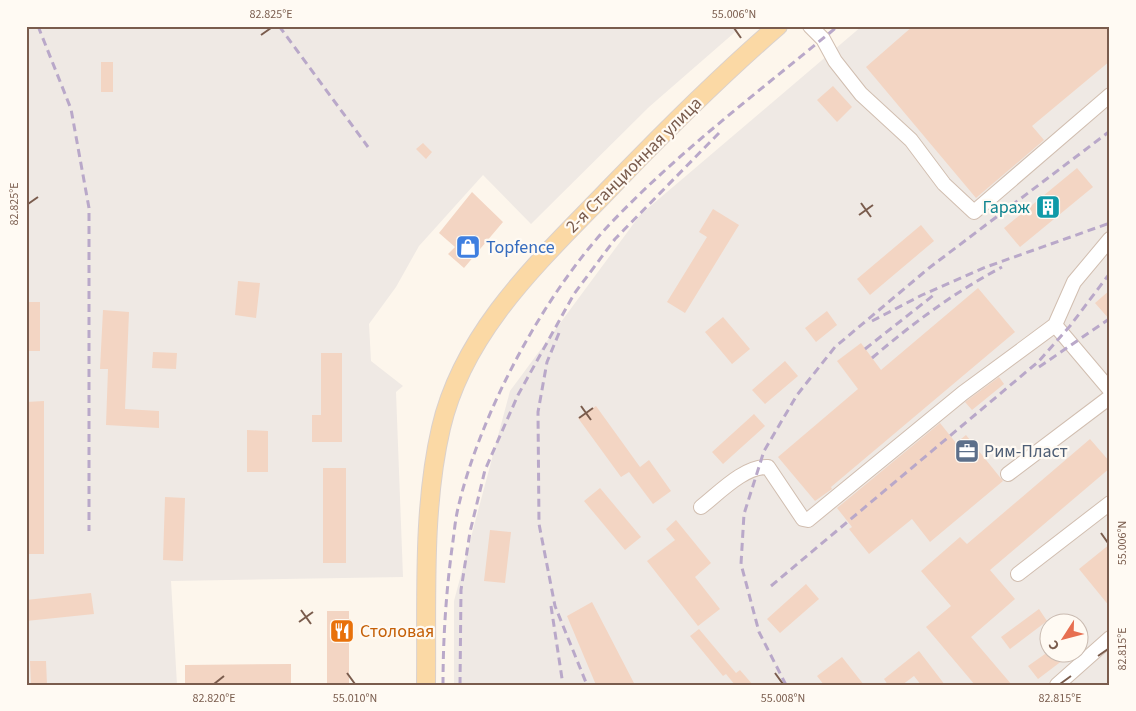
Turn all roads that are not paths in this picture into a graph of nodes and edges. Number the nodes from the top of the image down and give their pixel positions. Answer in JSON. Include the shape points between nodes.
{"nodes":[{"id":1,"x":778,"y":26,"type":"edge"},
{"id":2,"x":810,"y":26,"type":"edge"},
{"id":3,"x":1110,"y":95,"type":"edge"},
{"id":4,"x":1110,"y":239,"type":"edge"},
{"id":5,"x":1055,"y":325,"type":"junction"},
{"id":6,"x":1110,"y":390,"type":"edge"},
{"id":7,"x":1110,"y":397,"type":"edge"},
{"id":8,"x":1008,"y":474,"type":"dead end"},
{"id":9,"x":1110,"y":503,"type":"edge"},
{"id":10,"x":701,"y":507,"type":"dead end"},
{"id":11,"x":1018,"y":574,"type":"dead end"},
{"id":12,"x":1110,"y":638,"type":"edge"},
{"id":13,"x":426,"y":685,"type":"edge"},
{"id":14,"x":1057,"y":685,"type":"edge"}],
"edges":[{"from":1,"to":13,"type":"main road","name":"2-я Станционная улица","via":[[646,151],[549,251],[481,334],[449,400],[440,428],[430,490]]},
{"from":2,"to":3,"type":"lane","via":[[823,38],[835,61],[861,94],[911,140],[944,184],[974,212]]},
{"from":4,"to":5,"type":"lane","via":[[1074,282]]},
{"from":5,"to":6,"type":"lane"},
{"from":5,"to":10,"type":"lane","via":[[963,393],[808,520],[803,519],[768,467],[759,467],[738,479]]},
{"from":7,"to":8,"type":"lane"},
{"from":9,"to":11,"type":"lane"},
{"from":12,"to":14,"type":"lane"}]}
